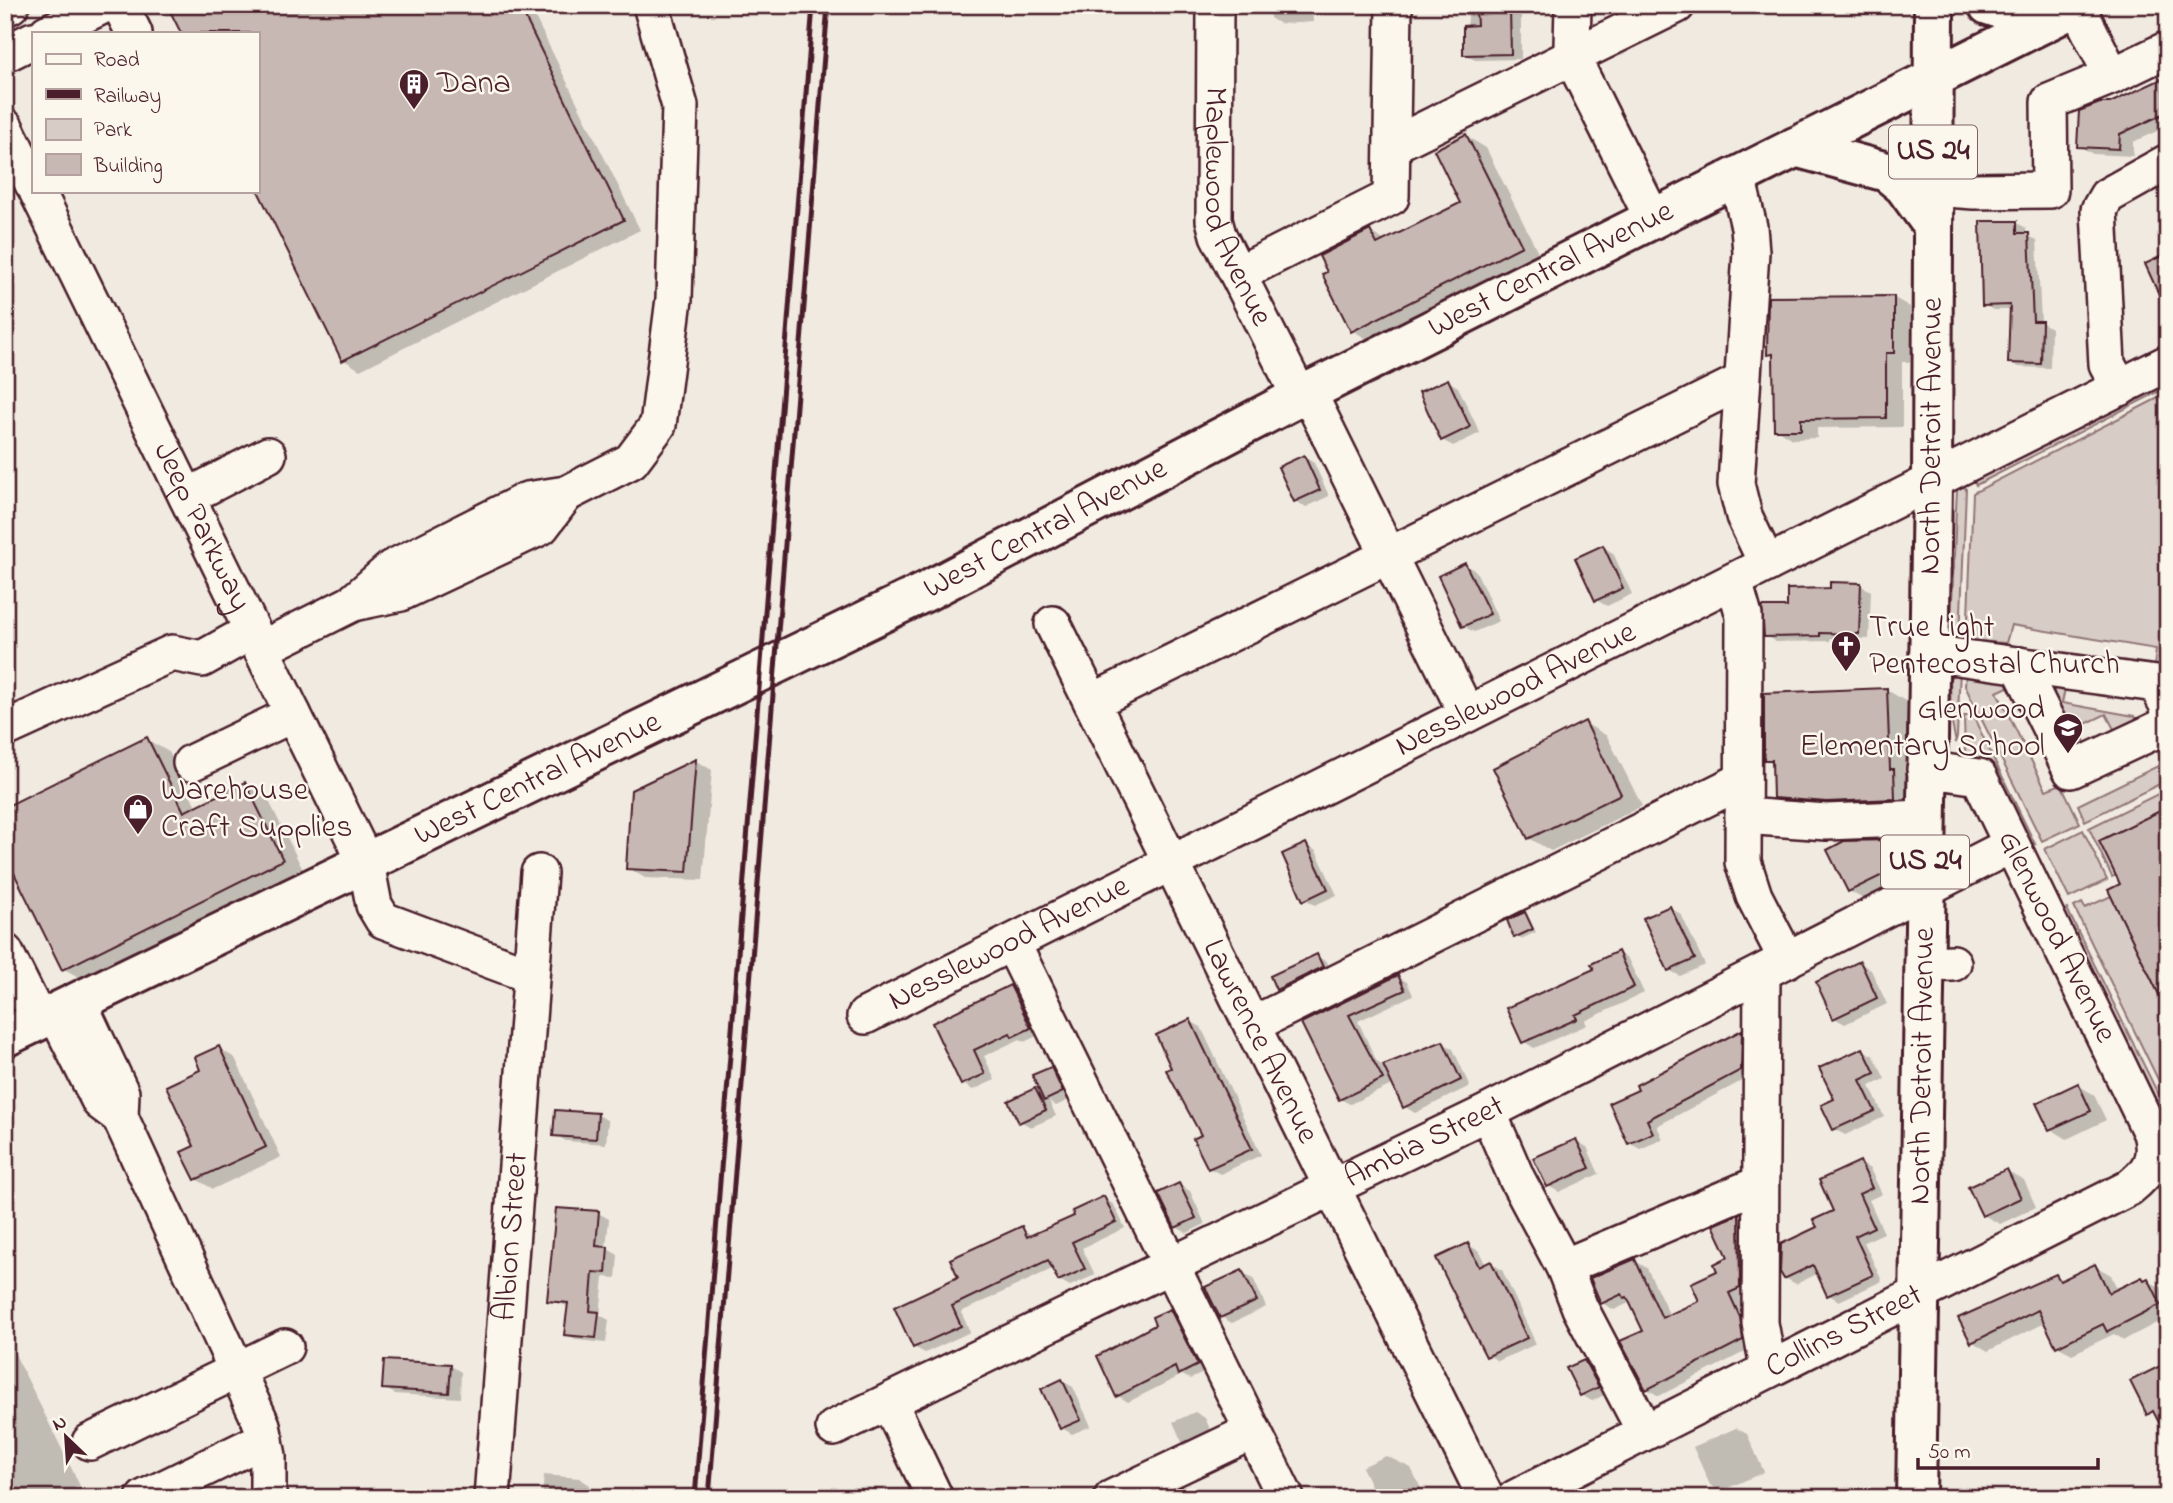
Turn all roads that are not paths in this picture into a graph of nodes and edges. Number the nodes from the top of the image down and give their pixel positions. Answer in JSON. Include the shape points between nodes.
{"nodes":[{"id":1,"x":11,"y":5,"type":"edge"},
{"id":2,"x":104,"y":5,"type":"edge"},
{"id":3,"x":120,"y":5,"type":"edge"},
{"id":4,"x":651,"y":5,"type":"edge"},
{"id":5,"x":1215,"y":5,"type":"edge"},
{"id":6,"x":1394,"y":5,"type":"edge"},
{"id":7,"x":1573,"y":5,"type":"edge"},
{"id":8,"x":1677,"y":5,"type":"edge"},
{"id":9,"x":1934,"y":5,"type":"edge"},
{"id":10,"x":1989,"y":5,"type":"edge"},
{"id":11,"x":5,"y":8,"type":"edge"},
{"id":12,"x":2066,"y":11,"type":"edge"},
{"id":13,"x":49,"y":32,"type":"edge"},
{"id":14,"x":134,"y":32,"type":"edge"},
{"id":15,"x":32,"y":40,"type":"edge"},
{"id":16,"x":2168,"y":49,"type":"edge"},
{"id":17,"x":5,"y":54,"type":"edge"},
{"id":18,"x":1573,"y":57,"type":"junction"},
{"id":19,"x":2112,"y":76,"type":"junction"},
{"id":20,"x":1933,"y":78,"type":"junction"},
{"id":21,"x":5,"y":127,"type":"edge"},
{"id":22,"x":1393,"y":145,"type":"junction"},
{"id":23,"x":1795,"y":147,"type":"junction"},
{"id":24,"x":2168,"y":162,"type":"edge"},
{"id":25,"x":1737,"y":176,"type":"junction"},
{"id":26,"x":32,"y":182,"type":"edge"},
{"id":27,"x":1933,"y":188,"type":"junction"},
{"id":28,"x":37,"y":192,"type":"edge"},
{"id":29,"x":1653,"y":219,"type":"junction"},
{"id":30,"x":1933,"y":226,"type":"junction"},
{"id":31,"x":1238,"y":274,"type":"junction"},
{"id":32,"x":2168,"y":363,"type":"edge"},
{"id":33,"x":1742,"y":380,"type":"junction"},
{"id":34,"x":2120,"y":387,"type":"junction"},
{"id":35,"x":1304,"y":395,"type":"junction"},
{"id":36,"x":268,"y":455,"type":"dead end"},
{"id":37,"x":1932,"y":484,"type":"junction"},
{"id":38,"x":187,"y":497,"type":"junction"},
{"id":39,"x":1388,"y":555,"type":"junction"},
{"id":40,"x":1767,"y":564,"type":"junction"},
{"id":41,"x":1734,"y":581,"type":"junction"},
{"id":42,"x":1053,"y":624,"type":"dead end"},
{"id":43,"x":257,"y":640,"type":"junction"},
{"id":44,"x":1928,"y":653,"type":"junction"},
{"id":45,"x":2019,"y":665,"type":"junction"},
{"id":46,"x":1091,"y":702,"type":"junction"},
{"id":47,"x":2168,"y":706,"type":"edge"},
{"id":48,"x":293,"y":714,"type":"junction"},
{"id":49,"x":1467,"y":714,"type":"junction"},
{"id":50,"x":2168,"y":718,"type":"edge"},
{"id":51,"x":5,"y":729,"type":"edge"},
{"id":52,"x":191,"y":763,"type":"dead end"},
{"id":53,"x":1925,"y":769,"type":"junction"},
{"id":54,"x":1743,"y":780,"type":"junction"},
{"id":55,"x":1743,"y":816,"type":"junction"},
{"id":56,"x":1925,"y":818,"type":"junction"},
{"id":57,"x":2011,"y":845,"type":"junction"},
{"id":58,"x":366,"y":863,"type":"junction"},
{"id":59,"x":1171,"y":863,"type":"junction"},
{"id":60,"x":539,"y":873,"type":"dead end"},
{"id":61,"x":1924,"y":890,"type":"junction"},
{"id":62,"x":1012,"y":943,"type":"junction"},
{"id":63,"x":5,"y":952,"type":"edge"},
{"id":64,"x":1775,"y":967,"type":"junction"},
{"id":65,"x":530,"y":975,"type":"junction"},
{"id":66,"x":57,"y":1011,"type":"junction"},
{"id":67,"x":865,"y":1016,"type":"dead end"},
{"id":68,"x":1252,"y":1025,"type":"junction"},
{"id":69,"x":5,"y":1037,"type":"edge"},
{"id":70,"x":1489,"y":1112,"type":"junction"},
{"id":71,"x":2155,"y":1147,"type":"joint"},
{"id":72,"x":1759,"y":1184,"type":"junction"},
{"id":73,"x":1332,"y":1188,"type":"junction"},
{"id":74,"x":1172,"y":1267,"type":"junction"},
{"id":75,"x":1564,"y":1267,"type":"junction"},
{"id":76,"x":1918,"y":1294,"type":"junction"},
{"id":77,"x":285,"y":1347,"type":"dead end"},
{"id":78,"x":1771,"y":1368,"type":"junction"},
{"id":79,"x":237,"y":1371,"type":"junction"},
{"id":80,"x":889,"y":1402,"type":"junction"},
{"id":81,"x":834,"y":1428,"type":"dead end"},
{"id":82,"x":1253,"y":1430,"type":"junction"},
{"id":83,"x":1645,"y":1432,"type":"junction"},
{"id":84,"x":265,"y":1439,"type":"junction"},
{"id":85,"x":90,"y":1442,"type":"dead end"},
{"id":86,"x":144,"y":1498,"type":"edge"},
{"id":87,"x":268,"y":1498,"type":"edge"},
{"id":88,"x":492,"y":1498,"type":"edge"},
{"id":89,"x":935,"y":1498,"type":"edge"},
{"id":90,"x":1112,"y":1498,"type":"edge"},
{"id":91,"x":1286,"y":1498,"type":"edge"},
{"id":92,"x":1486,"y":1498,"type":"edge"},
{"id":93,"x":1515,"y":1498,"type":"edge"},
{"id":94,"x":1916,"y":1498,"type":"edge"}],
"edges":[{"from":1,"to":11,"type":"street"},
{"from":2,"to":13,"type":"street"},
{"from":3,"to":14,"type":"street"},
{"from":4,"to":43,"type":"street","via":[[680,106],[674,299],[658,425],[631,461],[566,494],[527,500],[392,568],[351,604]]},
{"from":5,"to":31,"type":"street","name":"Maplewood Avenue","via":[[1212,201],[1218,235]]},
{"from":6,"to":22,"type":"street"},
{"from":7,"to":18,"type":"street"},
{"from":8,"to":18,"type":"street"},
{"from":9,"to":20,"type":"main road","name":"North Detroit Avenue","number":"US 24"},
{"from":10,"to":12,"type":"main road"},
{"from":12,"to":19,"type":"street"},
{"from":12,"to":20,"type":"main road","name":"West Central Avenue"},
{"from":15,"to":17,"type":"street"},
{"from":16,"to":19,"type":"street"},
{"from":18,"to":22,"type":"street"},
{"from":18,"to":29,"type":"street"},
{"from":19,"to":27,"type":"street","via":[[2049,102],[2050,190]]},
{"from":20,"to":23,"type":"main road","name":"West Central Avenue"},
{"from":20,"to":27,"type":"main road","name":"North Detroit Avenue","number":"US 24"},
{"from":21,"to":26,"type":"street"},
{"from":22,"to":31,"type":"street","via":[[1391,197]]},
{"from":23,"to":25,"type":"main road","name":"West Central Avenue"},
{"from":23,"to":30,"type":"main road","via":[[1887,172],[1904,186]]},
{"from":24,"to":34,"type":"street","via":[[2107,196],[2099,209],[2107,364]]},
{"from":25,"to":29,"type":"main road","name":"West Central Avenue"},
{"from":25,"to":33,"type":"street","via":[[1751,252]]},
{"from":27,"to":30,"type":"main road","name":"North Detroit Avenue","number":"US 24"},
{"from":28,"to":38,"type":"street","name":"Jeep Parkway"},
{"from":29,"to":35,"type":"main road","name":"West Central Avenue"},
{"from":30,"to":37,"type":"main road","name":"North Detroit Avenue","number":"US 24"},
{"from":31,"to":35,"type":"street","name":"Maplewood Avenue"},
{"from":32,"to":34,"type":"street","name":"Nesslewood Avenue"},
{"from":33,"to":39,"type":"street"},
{"from":33,"to":40,"type":"street","via":[[1736,484],[1744,516]]},
{"from":34,"to":37,"type":"street","name":"Nesslewood Avenue"},
{"from":35,"to":39,"type":"street","name":"Maplewood Avenue"},
{"from":35,"to":58,"type":"main road","name":"West Central Avenue","via":[[927,591]]},
{"from":36,"to":38,"type":"street"},
{"from":37,"to":40,"type":"street","name":"Nesslewood Avenue"},
{"from":37,"to":44,"type":"main road","name":"North Detroit Avenue","number":"US 24"},
{"from":38,"to":43,"type":"street","name":"Jeep Parkway"},
{"from":39,"to":46,"type":"street"},
{"from":39,"to":49,"type":"street","name":"Maplewood Avenue"},
{"from":40,"to":41,"type":"street","name":"Nesslewood Avenue"},
{"from":41,"to":49,"type":"street","name":"Nesslewood Avenue"},
{"from":41,"to":54,"type":"street","via":[[1744,616]]},
{"from":42,"to":46,"type":"street","name":"Lawrence Avenue"},
{"from":43,"to":48,"type":"street","name":"Jeep Parkway"},
{"from":43,"to":51,"type":"street","via":[[202,659],[172,653]]},
{"from":44,"to":45,"type":"street"},
{"from":44,"to":53,"type":"main road","name":"North Detroit Avenue","number":"US 24"},
{"from":45,"to":47,"type":"street","via":[[2156,684]]},
{"from":45,"to":50,"type":"street","via":[[2071,770],[2165,726]]},
{"from":46,"to":59,"type":"street","name":"Lawrence Avenue"},
{"from":48,"to":52,"type":"street"},
{"from":48,"to":58,"type":"street","name":"Jeep Parkway"},
{"from":49,"to":59,"type":"street","name":"Nesslewood Avenue"},
{"from":53,"to":56,"type":"main road","name":"North Detroit Avenue","number":"US 24"},
{"from":53,"to":57,"type":"street","name":"Glenwood Avenue","via":[[1979,777]]},
{"from":54,"to":55,"type":"street"},
{"from":54,"to":68,"type":"street"},
{"from":55,"to":56,"type":"street","via":[[1827,822]]},
{"from":55,"to":64,"type":"street","via":[[1743,862]]},
{"from":56,"to":61,"type":"main road","name":"North Detroit Avenue","number":"US 24"},
{"from":57,"to":61,"type":"street","name":"Ambia Street"},
{"from":57,"to":71,"type":"street","name":"Glenwood Avenue","via":[[2036,929]]},
{"from":58,"to":65,"type":"street","via":[[374,905],[383,920]]},
{"from":58,"to":66,"type":"main road","name":"West Central Avenue"},
{"from":59,"to":62,"type":"street","name":"Nesslewood Avenue"},
{"from":59,"to":68,"type":"street","name":"Lawrence Avenue"},
{"from":60,"to":65,"type":"street","name":"Albion Street"},
{"from":61,"to":64,"type":"street","name":"Ambia Street"},
{"from":61,"to":76,"type":"main road","name":"North Detroit Avenue","number":"US 24","via":[[1938,964]]},
{"from":62,"to":67,"type":"street","name":"Nesslewood Avenue"},
{"from":62,"to":74,"type":"street"},
{"from":63,"to":66,"type":"street"},
{"from":64,"to":70,"type":"street","name":"Ambia Street"},
{"from":64,"to":72,"type":"street"},
{"from":65,"to":88,"type":"street","name":"Albion Street"},
{"from":66,"to":69,"type":"main road","name":"West Central Avenue"},
{"from":66,"to":79,"type":"street","via":[[121,1093],[120,1116]]},
{"from":68,"to":73,"type":"street","name":"Lawrence Avenue"},
{"from":70,"to":73,"type":"street","name":"Ambia Street"},
{"from":70,"to":75,"type":"street","via":[[1517,1179]]},
{"from":71,"to":76,"type":"street","name":"Collins Street","via":[[2149,1169],[2129,1188]]},
{"from":72,"to":75,"type":"street"},
{"from":72,"to":78,"type":"street","via":[[1763,1224],[1760,1323]]},
{"from":73,"to":74,"type":"street","name":"Ambia Street"},
{"from":73,"to":92,"type":"street","name":"Lawrence Avenue"},
{"from":74,"to":80,"type":"street","name":"Ambia Street"},
{"from":74,"to":82,"type":"street"},
{"from":75,"to":83,"type":"street","via":[[1580,1308]]},
{"from":76,"to":78,"type":"street","name":"Collins Street"},
{"from":76,"to":94,"type":"main road","name":"North Detroit Avenue","number":"US 24"},
{"from":77,"to":79,"type":"street"},
{"from":78,"to":83,"type":"street","name":"Collins Street"},
{"from":79,"to":84,"type":"street"},
{"from":79,"to":85,"type":"street"},
{"from":80,"to":81,"type":"street","name":"Ambia Street"},
{"from":80,"to":89,"type":"street"},
{"from":82,"to":90,"type":"street"},
{"from":82,"to":91,"type":"street"},
{"from":83,"to":93,"type":"street","name":"Collins Street"},
{"from":84,"to":86,"type":"street"},
{"from":84,"to":87,"type":"street"}]}
